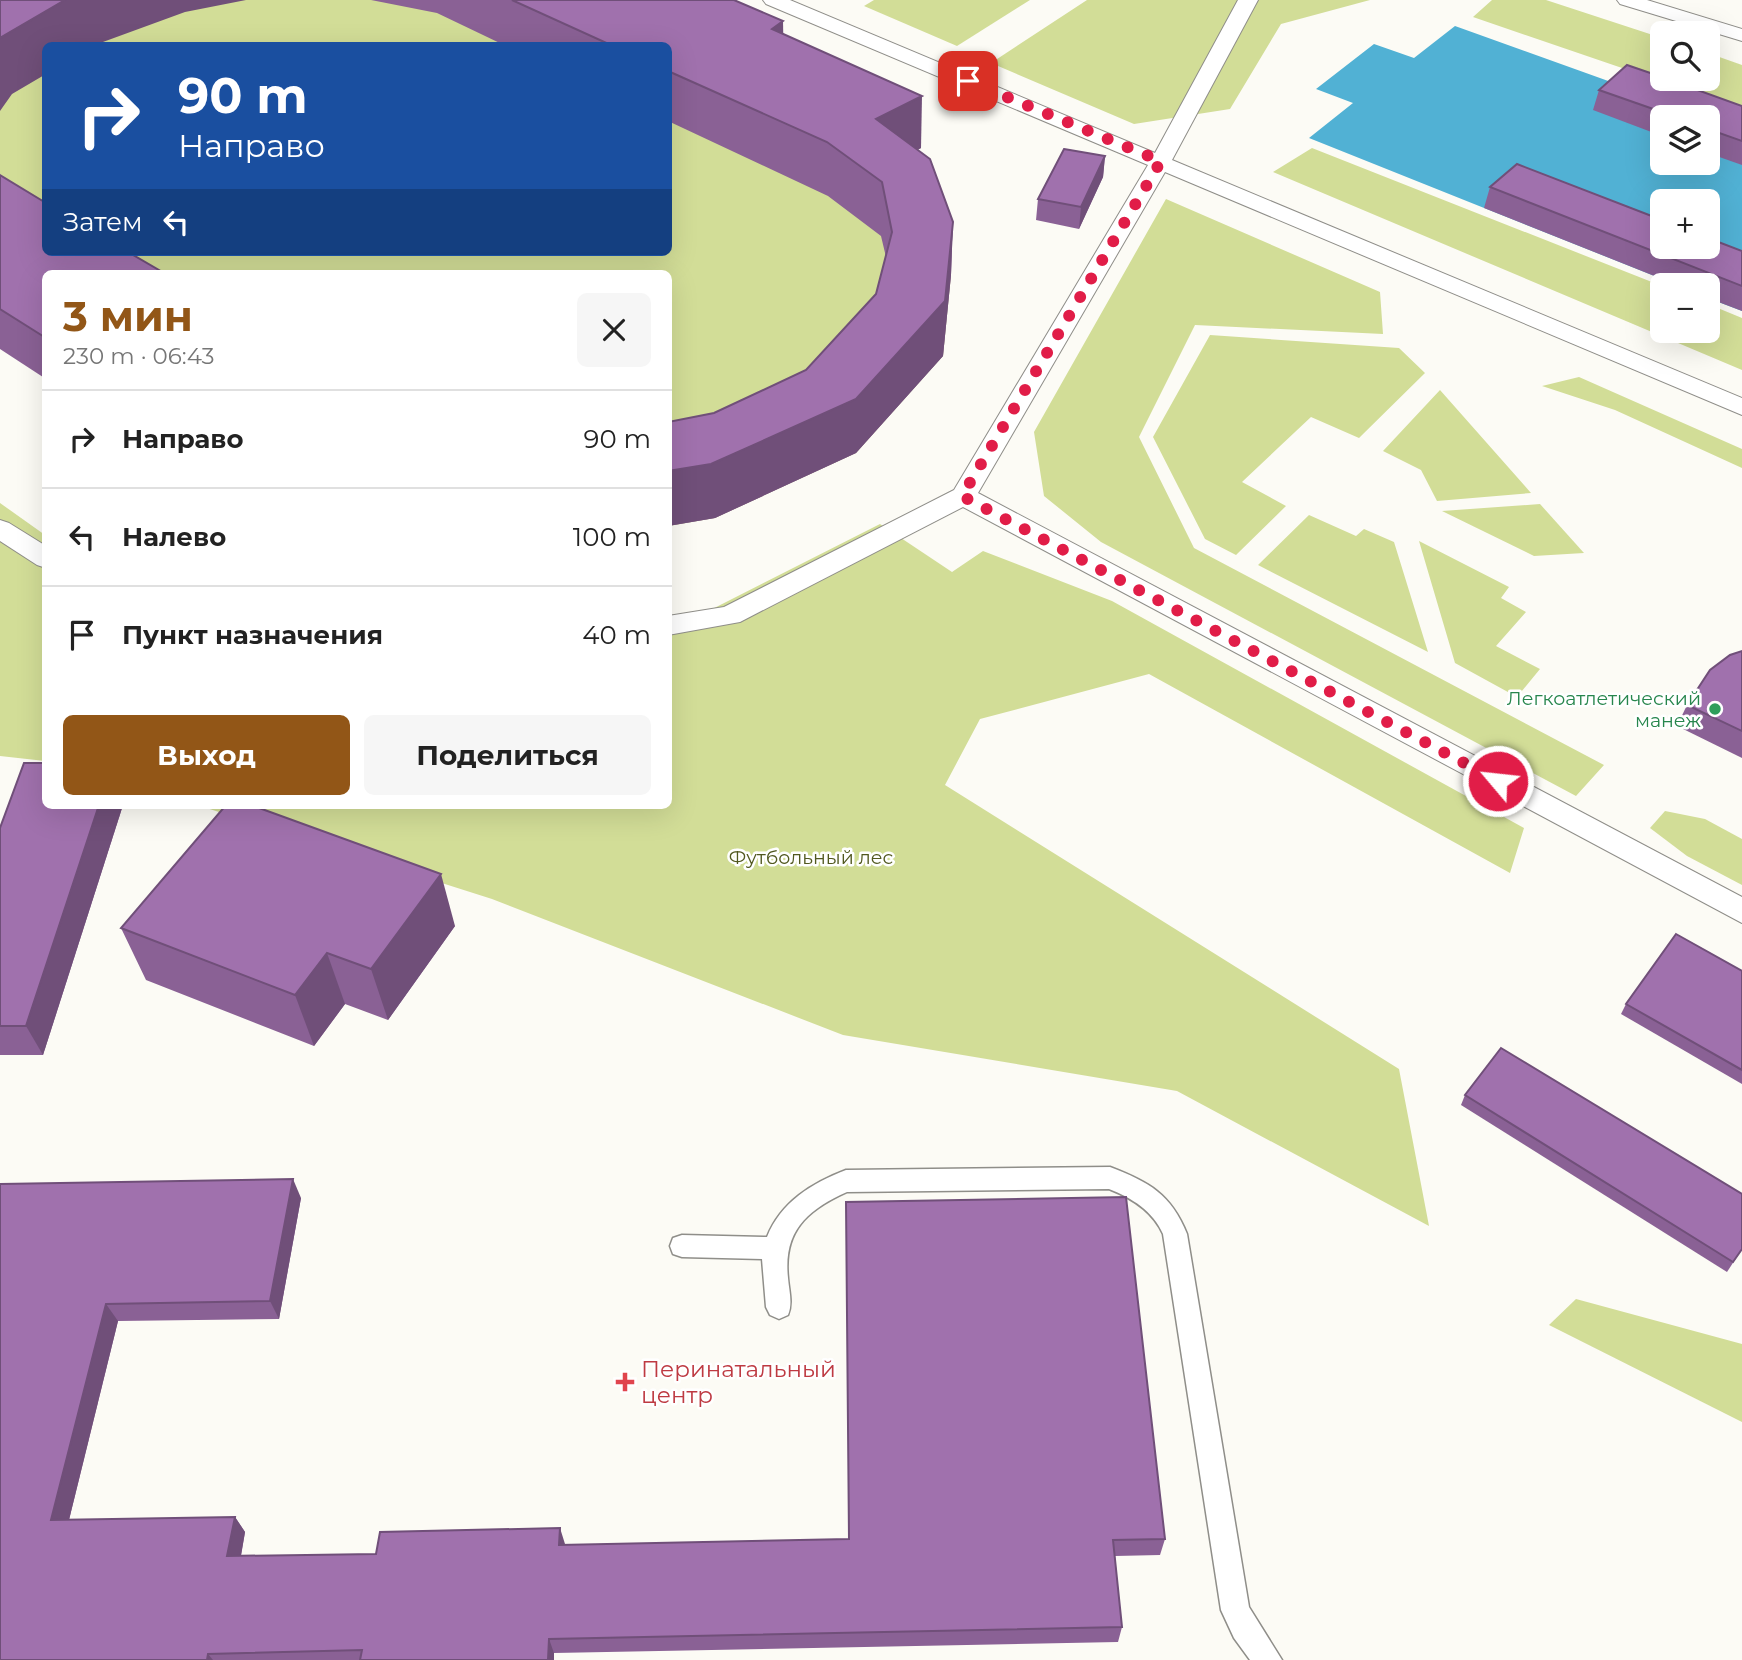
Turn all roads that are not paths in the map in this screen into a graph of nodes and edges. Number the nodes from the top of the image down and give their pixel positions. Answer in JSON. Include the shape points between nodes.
{"nodes":[{"id":1,"x":773,"y":0,"type":"edge"},
{"id":2,"x":1248,"y":0,"type":"edge"},
{"id":3,"x":1627,"y":0,"type":"edge"},
{"id":4,"x":1742,"y":35,"type":"edge"},
{"id":5,"x":1161,"y":161,"type":"junction"},
{"id":6,"x":1742,"y":407,"type":"edge"},
{"id":7,"x":962,"y":496,"type":"junction"},
{"id":8,"x":0,"y":528,"type":"edge"},
{"id":9,"x":42,"y":556,"type":"edge"},
{"id":10,"x":672,"y":625,"type":"edge"},
{"id":11,"x":1742,"y":911,"type":"edge"},
{"id":12,"x":682,"y":1246,"type":"dead end"},
{"id":13,"x":775,"y":1248,"type":"junction"},
{"id":14,"x":779,"y":1307,"type":"dead end"},
{"id":15,"x":1268,"y":1660,"type":"edge"}],
"edges":[{"from":1,"to":5,"type":"street"},
{"from":2,"to":5,"type":"street"},
{"from":3,"to":4,"type":"street"},
{"from":5,"to":6,"type":"street"},
{"from":5,"to":7,"type":"street"},
{"from":7,"to":10,"type":"street","via":[[730,615]]},
{"from":7,"to":11,"type":"street"},
{"from":8,"to":9,"type":"street"},
{"from":12,"to":13,"type":"lane"},
{"from":13,"to":14,"type":"lane"},
{"from":13,"to":15,"type":"lane","via":[[782,1228],[801,1208],[846,1181],[1110,1178],[1133,1186],[1156,1202],[1170,1217],[1175,1234],[1235,1610]]}]}
